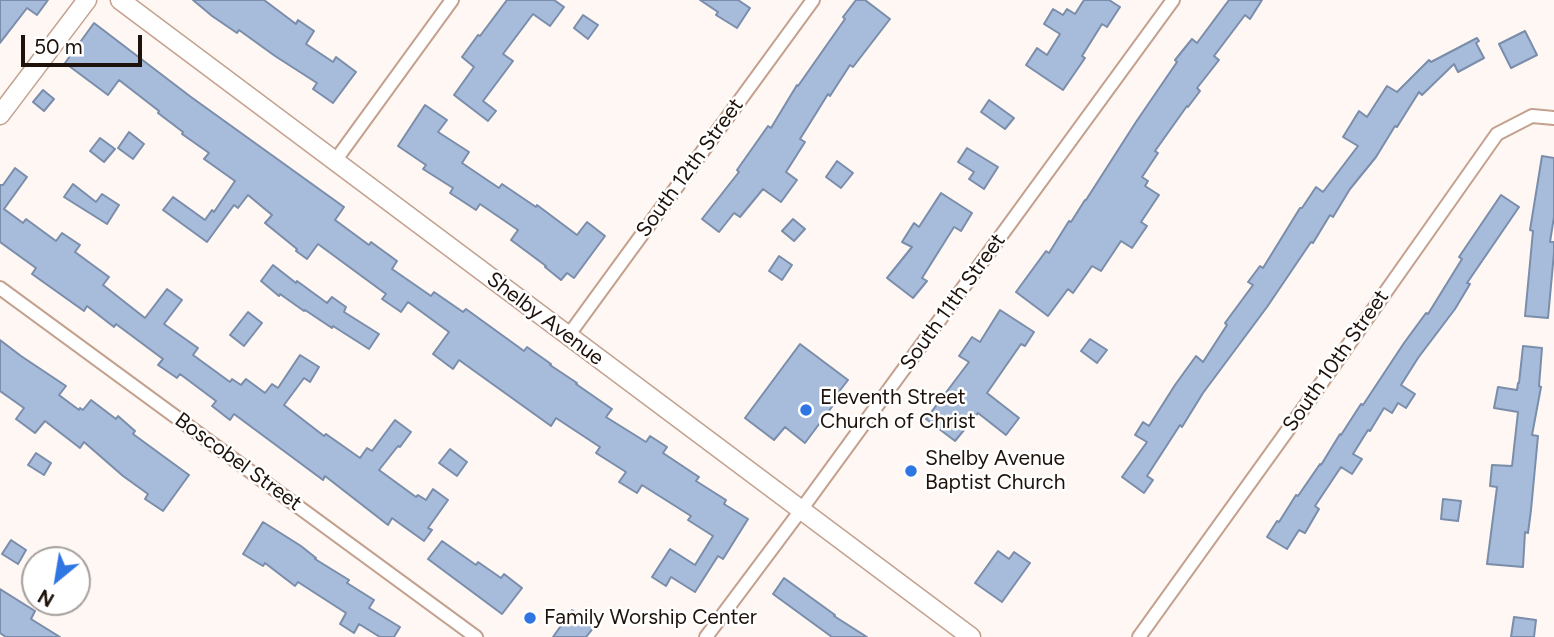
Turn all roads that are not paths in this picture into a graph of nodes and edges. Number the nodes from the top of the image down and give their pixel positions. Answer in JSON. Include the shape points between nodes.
{"nodes":[{"id":1,"x":87,"y":0,"type":"edge"},
{"id":2,"x":120,"y":0,"type":"edge"},
{"id":3,"x":452,"y":0,"type":"edge"},
{"id":4,"x":813,"y":0,"type":"edge"},
{"id":5,"x":1172,"y":0,"type":"edge"},
{"id":6,"x":0,"y":115,"type":"edge"},
{"id":7,"x":1554,"y":118,"type":"edge"},
{"id":8,"x":335,"y":161,"type":"junction"},
{"id":9,"x":0,"y":288,"type":"edge"},
{"id":10,"x":568,"y":336,"type":"junction"},
{"id":11,"x":801,"y":510,"type":"junction"},
{"id":12,"x":476,"y":637,"type":"edge"},
{"id":13,"x":706,"y":637,"type":"edge"},
{"id":14,"x":971,"y":637,"type":"edge"},
{"id":15,"x":1139,"y":637,"type":"edge"}],
"edges":[{"from":1,"to":6,"type":"street"},
{"from":2,"to":8,"type":"street","name":"Shelby Avenue"},
{"from":3,"to":8,"type":"street"},
{"from":4,"to":10,"type":"street","name":"South 12th Street"},
{"from":5,"to":11,"type":"street","name":"South 11th Street"},
{"from":7,"to":15,"type":"street","name":"South 10th Street","via":[[1532,116],[1497,134]]},
{"from":8,"to":10,"type":"street","name":"Shelby Avenue"},
{"from":9,"to":12,"type":"street","name":"Boscobel Street"},
{"from":10,"to":11,"type":"street","name":"Shelby Avenue"},
{"from":11,"to":13,"type":"street","name":"South 11th Street"},
{"from":11,"to":14,"type":"street","name":"Shelby Avenue"}]}
